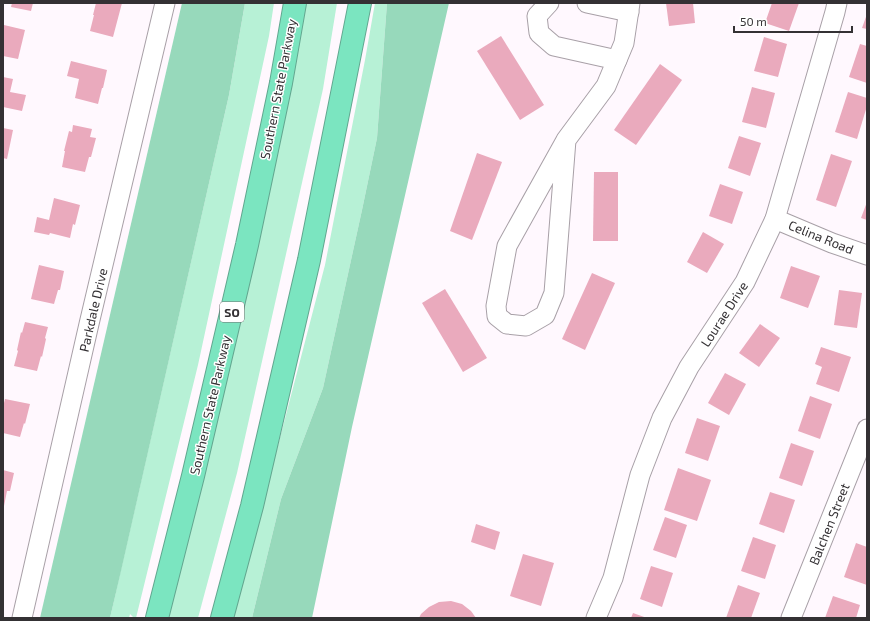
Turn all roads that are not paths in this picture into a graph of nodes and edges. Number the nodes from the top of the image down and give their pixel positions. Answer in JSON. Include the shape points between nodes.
{"nodes":[{"id":1,"x":165,"y":3,"type":"edge"},
{"id":2,"x":295,"y":3,"type":"edge"},
{"id":3,"x":360,"y":3,"type":"edge"},
{"id":4,"x":549,"y":3,"type":"edge"},
{"id":5,"x":587,"y":3,"type":"edge"},
{"id":6,"x":837,"y":3,"type":"edge"},
{"id":7,"x":629,"y":8,"type":"edge"},
{"id":8,"x":617,"y":60,"type":"junction"},
{"id":9,"x":566,"y":140,"type":"junction"},
{"id":10,"x":775,"y":219,"type":"junction"},
{"id":11,"x":867,"y":255,"type":"edge"},
{"id":12,"x":867,"y":429,"type":"edge"},
{"id":13,"x":22,"y":618,"type":"edge"},
{"id":14,"x":157,"y":618,"type":"edge"},
{"id":15,"x":222,"y":618,"type":"edge"},
{"id":16,"x":596,"y":618,"type":"edge"},
{"id":17,"x":791,"y":618,"type":"edge"}],
"edges":[{"from":1,"to":13,"type":"street","name":"Parkdale Drive"},
{"from":2,"to":14,"type":"highway","name":"Southern State Parkway","number":"SO","via":[[247,245]]},
{"from":3,"to":15,"type":"highway","via":[[309,260],[252,506]]},
{"from":4,"to":8,"type":"street","via":[[537,16],[539,33],[554,46]]},
{"from":5,"to":7,"type":"street"},
{"from":6,"to":10,"type":"street","name":"Lourae Drive"},
{"from":7,"to":8,"type":"street","via":[[624,43]]},
{"from":8,"to":9,"type":"street","via":[[606,86]]},
{"from":9,"to":9,"type":"street","via":[[508,246],[496,306],[497,316],[507,324],[526,326],[545,315],[554,292]]},
{"from":10,"to":11,"type":"street","name":"Celina Road"},
{"from":10,"to":16,"type":"street","name":"Lourae Drive","via":[[745,282],[689,367],[662,418],[640,475],[613,578]]},
{"from":12,"to":17,"type":"street","name":"Balchen Street"}]}
